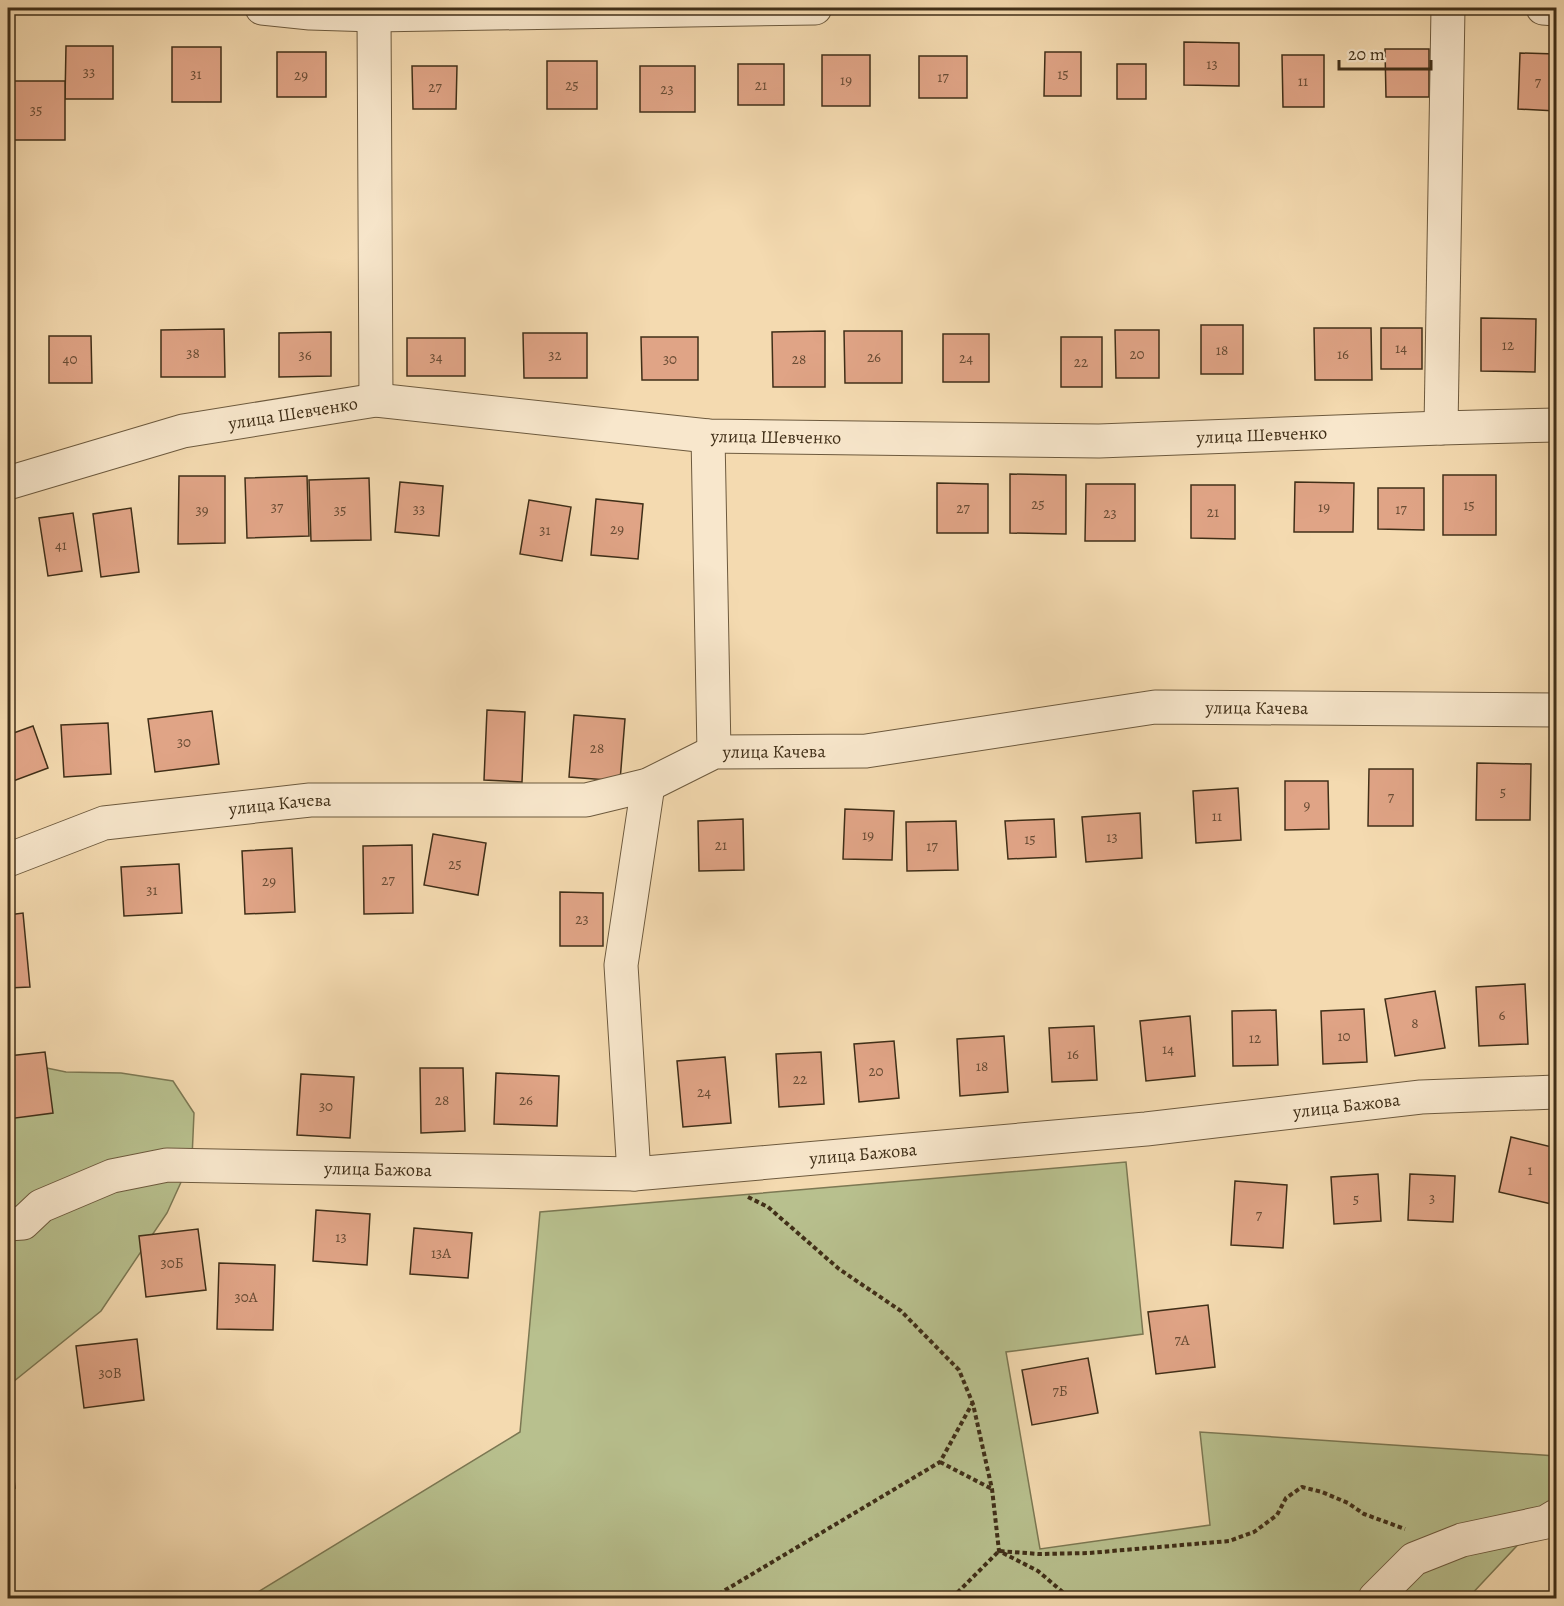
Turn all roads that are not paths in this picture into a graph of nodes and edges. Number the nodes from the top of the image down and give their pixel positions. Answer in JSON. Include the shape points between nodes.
{"nodes":[{"id":1,"x":262,"y":8,"type":"edge"},
{"id":2,"x":815,"y":8,"type":"edge"},
{"id":3,"x":1448,"y":8,"type":"edge"},
{"id":4,"x":1543,"y":8,"type":"edge"},
{"id":5,"x":1557,"y":9,"type":"edge"},
{"id":6,"x":309,"y":10,"type":"edge"},
{"id":7,"x":375,"y":15,"type":"junction"},
{"id":8,"x":376,"y":400,"type":"junction"},
{"id":9,"x":1557,"y":425,"type":"edge"},
{"id":10,"x":1441,"y":428,"type":"junction"},
{"id":11,"x":708,"y":436,"type":"junction"},
{"id":12,"x":8,"y":483,"type":"edge"},
{"id":13,"x":1557,"y":710,"type":"edge"},
{"id":14,"x":714,"y":752,"type":"junction"},
{"id":15,"x":648,"y":785,"type":"junction"},
{"id":16,"x":8,"y":860,"type":"edge"},
{"id":17,"x":1557,"y":1092,"type":"edge"},
{"id":18,"x":634,"y":1174,"type":"junction"},
{"id":19,"x":8,"y":1224,"type":"edge"},
{"id":20,"x":1557,"y":1515,"type":"edge"},
{"id":21,"x":1375,"y":1599,"type":"edge"}],
"edges":[{"from":1,"to":6,"type":"street"},
{"from":2,"to":7,"type":"street"},
{"from":3,"to":10,"type":"street"},
{"from":4,"to":5,"type":"street"},
{"from":6,"to":7,"type":"street"},
{"from":7,"to":8,"type":"street"},
{"from":8,"to":11,"type":"street","name":"улица Шевченко"},
{"from":8,"to":12,"type":"street","name":"улица Шевченко","via":[[183,431]]},
{"from":9,"to":10,"type":"street","name":"улица Шевченко"},
{"from":10,"to":11,"type":"street","name":"улица Шевченко","via":[[1099,441]]},
{"from":11,"to":14,"type":"street"},
{"from":13,"to":14,"type":"street","name":"улица Качева","via":[[1155,707],[866,750]]},
{"from":14,"to":15,"type":"street","name":"улица Качева"},
{"from":15,"to":16,"type":"street","name":"улица Качева","via":[[586,800],[310,800],[104,823]]},
{"from":15,"to":18,"type":"street","via":[[621,965]]},
{"from":17,"to":18,"type":"street","name":"улица Бажова","via":[[1421,1097],[1146,1129]]},
{"from":18,"to":19,"type":"street","name":"улица Бажова","via":[[167,1165],[112,1176],[41,1206],[23,1222]]},
{"from":20,"to":21,"type":"street","via":[[1546,1522],[1461,1540],[1414,1559]]}]}
